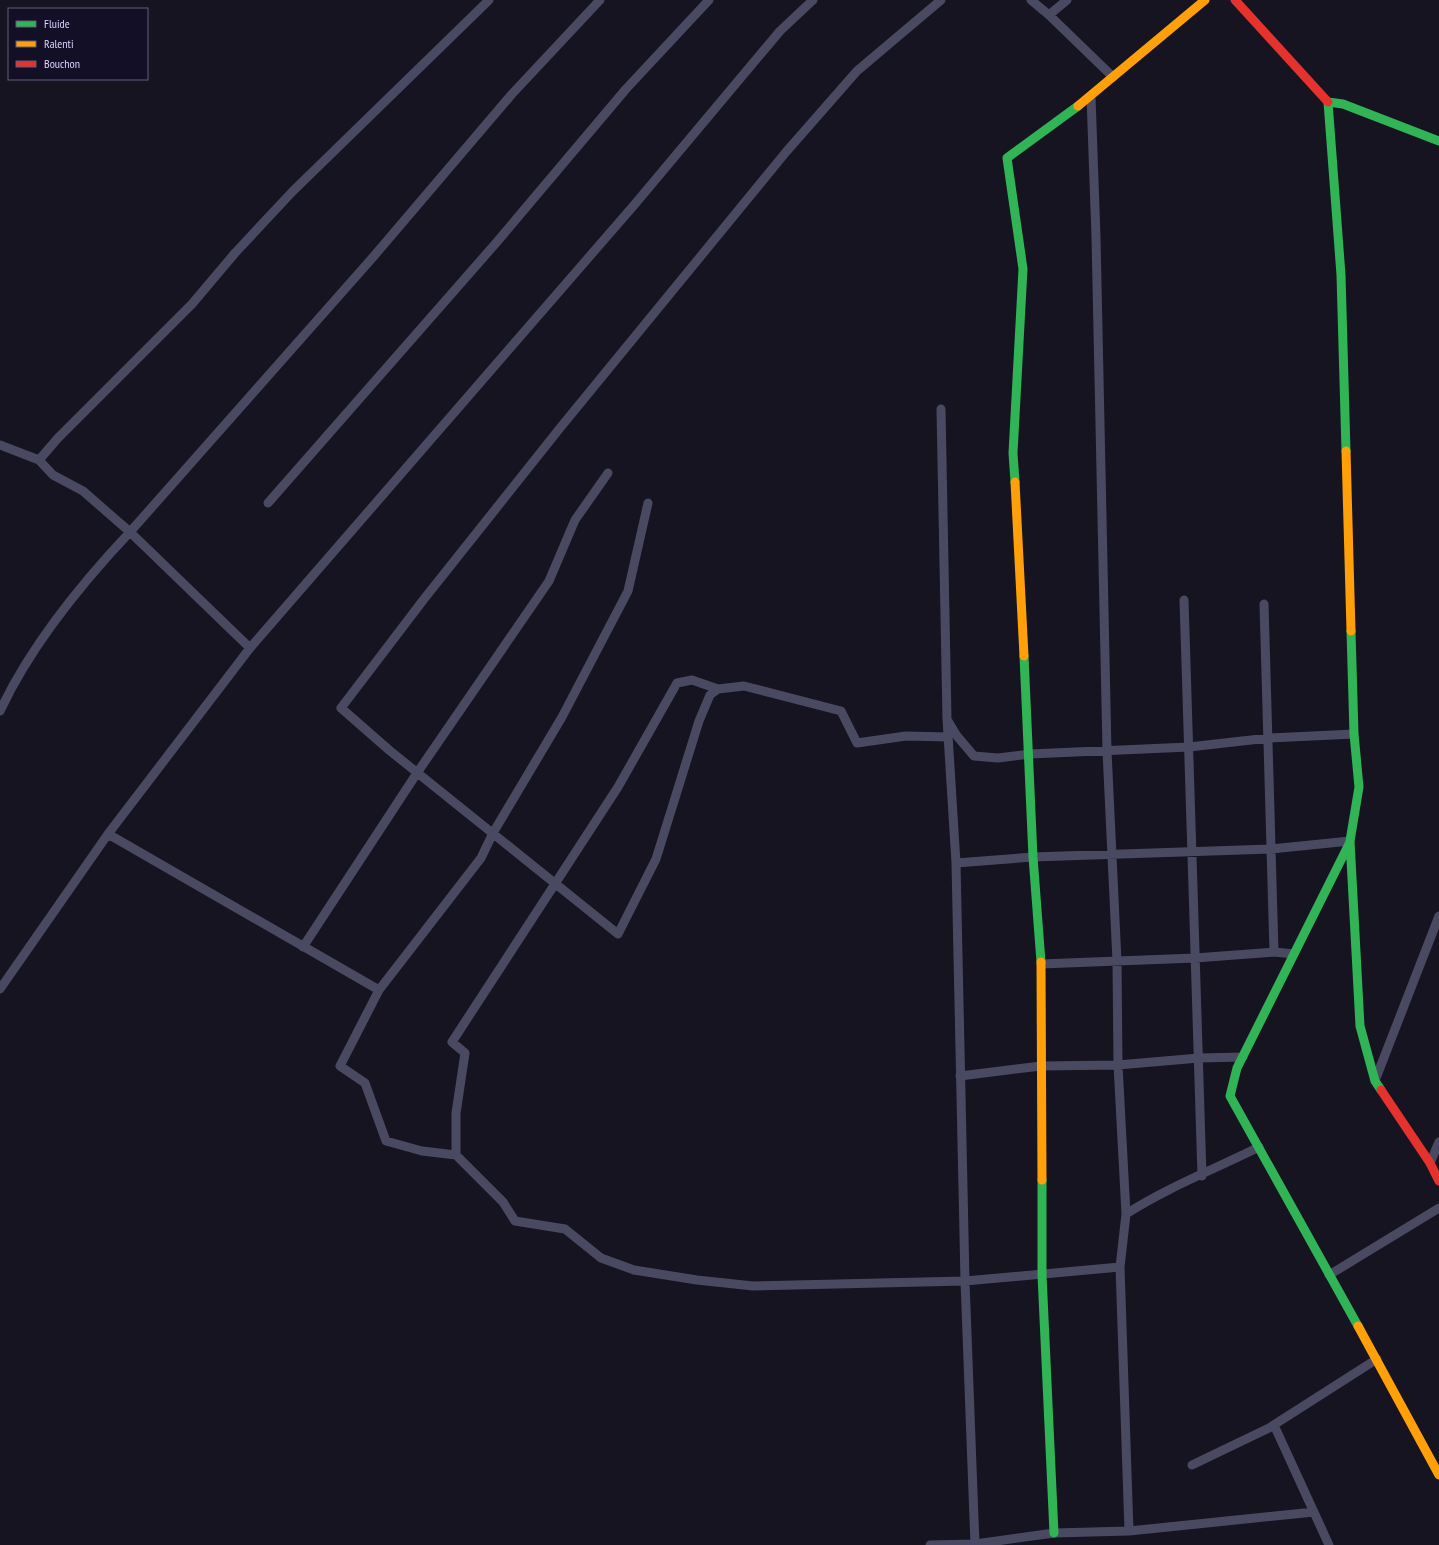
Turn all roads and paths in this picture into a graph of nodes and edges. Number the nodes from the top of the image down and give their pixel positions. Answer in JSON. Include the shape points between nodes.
{"nodes":[{"id":1,"x":488,"y":0,"type":"edge"},
{"id":2,"x":600,"y":0,"type":"edge"},
{"id":3,"x":709,"y":0,"type":"edge"},
{"id":4,"x":813,"y":0,"type":"edge"},
{"id":5,"x":941,"y":0,"type":"edge"},
{"id":6,"x":1031,"y":0,"type":"edge"},
{"id":7,"x":1067,"y":0,"type":"edge"},
{"id":8,"x":1205,"y":0,"type":"edge"},
{"id":9,"x":1239,"y":2,"type":"edge"},
{"id":10,"x":1049,"y":15,"type":"junction"},
{"id":11,"x":1113,"y":78,"type":"junction"},
{"id":12,"x":1091,"y":97,"type":"junction"},
{"id":13,"x":1328,"y":102,"type":"junction"},
{"id":14,"x":1439,"y":141,"type":"edge"},
{"id":15,"x":941,"y":409,"type":"dead end"},
{"id":16,"x":0,"y":445,"type":"edge"},
{"id":17,"x":39,"y":460,"type":"junction"},
{"id":18,"x":608,"y":473,"type":"dead end"},
{"id":19,"x":268,"y":503,"type":"dead end"},
{"id":20,"x":648,"y":503,"type":"dead end"},
{"id":21,"x":130,"y":532,"type":"junction"},
{"id":22,"x":1184,"y":600,"type":"dead end"},
{"id":23,"x":1264,"y":604,"type":"dead end"},
{"id":24,"x":250,"y":648,"type":"junction"},
{"id":25,"x":718,"y":689,"type":"junction"},
{"id":26,"x":0,"y":711,"type":"edge"},
{"id":27,"x":947,"y":719,"type":"junction"},
{"id":28,"x":1354,"y":734,"type":"junction"},
{"id":29,"x":948,"y":737,"type":"junction"},
{"id":30,"x":1269,"y":738,"type":"junction"},
{"id":31,"x":1189,"y":747,"type":"junction"},
{"id":32,"x":1107,"y":750,"type":"junction"},
{"id":33,"x":1030,"y":754,"type":"junction"},
{"id":34,"x":418,"y":773,"type":"junction"},
{"id":35,"x":493,"y":833,"type":"junction"},
{"id":36,"x":108,"y":834,"type":"junction"},
{"id":37,"x":1350,"y":841,"type":"junction"},
{"id":38,"x":1271,"y":849,"type":"junction"},
{"id":39,"x":1191,"y":853,"type":"junction"},
{"id":40,"x":1111,"y":855,"type":"junction"},
{"id":41,"x":1033,"y":857,"type":"junction"},
{"id":42,"x":956,"y":863,"type":"junction"},
{"id":43,"x":556,"y":884,"type":"junction"},
{"id":44,"x":1439,"y":916,"type":"edge"},
{"id":45,"x":303,"y":947,"type":"junction"},
{"id":46,"x":1274,"y":952,"type":"junction"},
{"id":47,"x":1294,"y":954,"type":"junction"},
{"id":48,"x":1195,"y":958,"type":"junction"},
{"id":49,"x":1117,"y":961,"type":"junction"},
{"id":50,"x":1040,"y":964,"type":"junction"},
{"id":51,"x":0,"y":989,"type":"edge"},
{"id":52,"x":379,"y":990,"type":"junction"},
{"id":53,"x":1243,"y":1057,"type":"junction"},
{"id":54,"x":1199,"y":1058,"type":"junction"},
{"id":55,"x":1118,"y":1065,"type":"junction"},
{"id":56,"x":1041,"y":1066,"type":"junction"},
{"id":57,"x":960,"y":1076,"type":"junction"},
{"id":58,"x":1375,"y":1081,"type":"junction"},
{"id":59,"x":1439,"y":1142,"type":"edge"},
{"id":60,"x":1259,"y":1147,"type":"junction"},
{"id":61,"x":456,"y":1155,"type":"junction"},
{"id":62,"x":1430,"y":1163,"type":"junction"},
{"id":63,"x":1202,"y":1176,"type":"junction"},
{"id":64,"x":1439,"y":1181,"type":"edge"},
{"id":65,"x":1439,"y":1208,"type":"edge"},
{"id":66,"x":1126,"y":1214,"type":"junction"},
{"id":67,"x":1120,"y":1267,"type":"junction"},
{"id":68,"x":1042,"y":1275,"type":"junction"},
{"id":69,"x":1329,"y":1275,"type":"junction"},
{"id":70,"x":965,"y":1281,"type":"junction"},
{"id":71,"x":1377,"y":1359,"type":"junction"},
{"id":72,"x":1274,"y":1425,"type":"junction"},
{"id":73,"x":1192,"y":1465,"type":"dead end"},
{"id":74,"x":1439,"y":1475,"type":"edge"},
{"id":75,"x":1314,"y":1512,"type":"junction"},
{"id":76,"x":1129,"y":1531,"type":"junction"},
{"id":77,"x":1054,"y":1533,"type":"junction"},
{"id":78,"x":975,"y":1544,"type":"edge"},
{"id":79,"x":930,"y":1545,"type":"edge"},
{"id":80,"x":1329,"y":1545,"type":"edge"}],
"edges":[{"from":1,"to":17,"type":"street","via":[[293,191],[192,304]]},
{"from":2,"to":21,"type":"street","via":[[512,94],[374,256]]},
{"from":3,"to":19,"type":"street","via":[[626,89],[491,249]]},
{"from":4,"to":24,"type":"street","via":[[780,31],[635,204]]},
{"from":5,"to":34,"type":"street","via":[[857,71],[786,152],[560,428],[341,708]]},
{"from":6,"to":10,"type":"street"},
{"from":7,"to":10,"type":"street"},
{"from":8,"to":11,"type":"main road"},
{"from":9,"to":13,"type":"main road"},
{"from":10,"to":11,"type":"street"},
{"from":11,"to":12,"type":"main road"},
{"from":12,"to":32,"type":"street"},
{"from":12,"to":33,"type":"main road","via":[[1007,158],[1023,269],[1013,453]]},
{"from":13,"to":14,"type":"main road","via":[[1343,104]]},
{"from":13,"to":28,"type":"main road","via":[[1341,275]]},
{"from":15,"to":27,"type":"street"},
{"from":16,"to":17,"type":"street"},
{"from":17,"to":21,"type":"street","via":[[53,475],[83,491]]},
{"from":18,"to":34,"type":"street","via":[[576,520],[549,581]]},
{"from":20,"to":35,"type":"street","via":[[628,591],[562,718]]},
{"from":21,"to":24,"type":"street"},
{"from":21,"to":26,"type":"street","via":[[94,570],[43,638]]},
{"from":22,"to":31,"type":"street"},
{"from":23,"to":30,"type":"street"},
{"from":24,"to":36,"type":"street"},
{"from":25,"to":29,"type":"street","via":[[744,686],[841,711],[857,743],[906,736]]},
{"from":25,"to":43,"type":"street","via":[[692,680],[677,683],[618,787]]},
{"from":25,"to":43,"type":"street","via":[[710,695],[699,721],[656,858],[618,934]]},
{"from":27,"to":29,"type":"street"},
{"from":27,"to":33,"type":"street","via":[[974,756],[998,758]]},
{"from":28,"to":30,"type":"street"},
{"from":28,"to":37,"type":"main road","via":[[1359,787]]},
{"from":29,"to":42,"type":"street"},
{"from":30,"to":31,"type":"street"},
{"from":30,"to":38,"type":"street"},
{"from":31,"to":32,"type":"street"},
{"from":31,"to":39,"type":"street"},
{"from":32,"to":33,"type":"street"},
{"from":32,"to":40,"type":"street"},
{"from":33,"to":41,"type":"main road"},
{"from":34,"to":35,"type":"street"},
{"from":34,"to":45,"type":"street"},
{"from":35,"to":43,"type":"street"},
{"from":35,"to":52,"type":"street","via":[[481,858]]},
{"from":36,"to":45,"type":"street"},
{"from":36,"to":51,"type":"street"},
{"from":37,"to":38,"type":"street"},
{"from":37,"to":47,"type":"main road"},
{"from":37,"to":58,"type":"main road","via":[[1360,1026]]},
{"from":38,"to":39,"type":"street"},
{"from":38,"to":46,"type":"street"},
{"from":39,"to":40,"type":"street"},
{"from":39,"to":48,"type":"street"},
{"from":40,"to":41,"type":"street"},
{"from":40,"to":49,"type":"street"},
{"from":41,"to":42,"type":"street"},
{"from":41,"to":50,"type":"main road"},
{"from":42,"to":57,"type":"street"},
{"from":43,"to":61,"type":"street","via":[[452,1042],[465,1053],[456,1113]]},
{"from":44,"to":58,"type":"street"},
{"from":45,"to":52,"type":"street"},
{"from":46,"to":47,"type":"street"},
{"from":46,"to":48,"type":"street"},
{"from":47,"to":53,"type":"main road"},
{"from":48,"to":49,"type":"street"},
{"from":48,"to":54,"type":"street"},
{"from":49,"to":50,"type":"street"},
{"from":49,"to":55,"type":"street"},
{"from":50,"to":56,"type":"main road"},
{"from":52,"to":61,"type":"street","via":[[340,1066],[365,1082],[386,1141],[422,1151]]},
{"from":53,"to":54,"type":"street"},
{"from":53,"to":60,"type":"main road","via":[[1237,1068],[1230,1096]]},
{"from":54,"to":55,"type":"street"},
{"from":54,"to":63,"type":"street"},
{"from":55,"to":56,"type":"street"},
{"from":55,"to":66,"type":"street"},
{"from":56,"to":57,"type":"street"},
{"from":56,"to":68,"type":"main road"},
{"from":57,"to":70,"type":"street"},
{"from":58,"to":62,"type":"main road"},
{"from":59,"to":62,"type":"street"},
{"from":60,"to":63,"type":"street"},
{"from":60,"to":69,"type":"main road"},
{"from":61,"to":70,"type":"street","via":[[503,1202],[516,1221],[565,1229],[601,1258],[634,1270],[753,1286]]},
{"from":62,"to":64,"type":"main road"},
{"from":63,"to":66,"type":"street","via":[[1155,1196]]},
{"from":65,"to":69,"type":"street"},
{"from":66,"to":67,"type":"street"},
{"from":67,"to":68,"type":"street"},
{"from":67,"to":76,"type":"street"},
{"from":68,"to":70,"type":"street"},
{"from":68,"to":77,"type":"main road"},
{"from":69,"to":71,"type":"main road"},
{"from":70,"to":78,"type":"street"},
{"from":71,"to":72,"type":"street"},
{"from":71,"to":74,"type":"main road"},
{"from":72,"to":73,"type":"street"},
{"from":72,"to":75,"type":"street"},
{"from":75,"to":76,"type":"street"},
{"from":75,"to":80,"type":"street"},
{"from":76,"to":77,"type":"street"},
{"from":77,"to":78,"type":"street"},
{"from":78,"to":79,"type":"street"}]}
